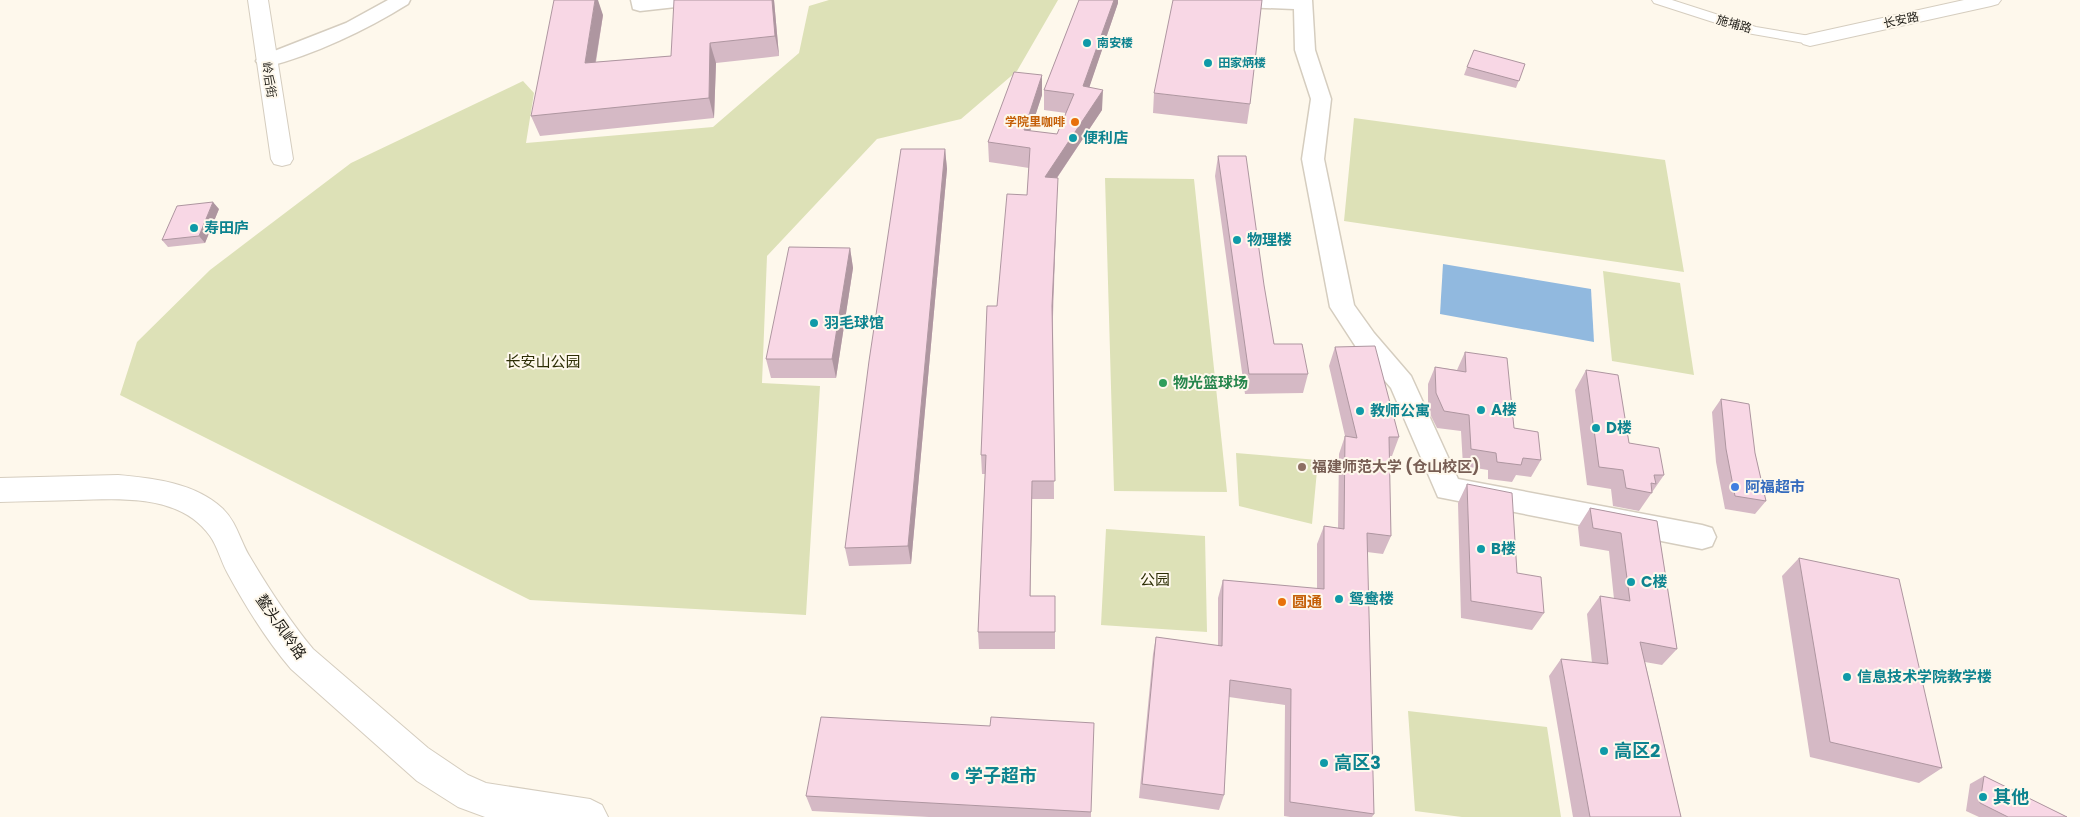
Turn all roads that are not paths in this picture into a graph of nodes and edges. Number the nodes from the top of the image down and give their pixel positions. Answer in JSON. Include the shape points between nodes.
{"nodes":[{"id":1,"x":258,"y":0,"type":"edge"},
{"id":2,"x":401,"y":0,"type":"edge"},
{"id":3,"x":685,"y":0,"type":"edge"},
{"id":4,"x":1216,"y":0,"type":"edge"},
{"id":5,"x":1659,"y":0,"type":"edge"},
{"id":6,"x":1991,"y":0,"type":"edge"},
{"id":7,"x":1304,"y":2,"type":"edge"},
{"id":8,"x":640,"y":3,"type":"edge"},
{"id":9,"x":1810,"y":40,"type":"joint"},
{"id":10,"x":266,"y":61,"type":"junction"},
{"id":11,"x":282,"y":159,"type":"dead end"},
{"id":12,"x":0,"y":490,"type":"edge"},
{"id":13,"x":1702,"y":537,"type":"dead end"},
{"id":14,"x":590,"y":817,"type":"edge"}],
"edges":[{"from":1,"to":10,"type":"street","name":"岭后街"},
{"from":2,"to":10,"type":"street","via":[[338,34]]},
{"from":3,"to":8,"type":"street"},
{"from":4,"to":7,"type":"street"},
{"from":5,"to":9,"type":"street","name":"施埔路","via":[[1731,24]]},
{"from":6,"to":9,"type":"street","name":"长安路"},
{"from":7,"to":13,"type":"street","via":[[1305,50],[1320,99],[1313,159],[1342,307],[1402,383],[1448,489]]},
{"from":10,"to":11,"type":"street","name":"岭后街"},
{"from":12,"to":14,"type":"street","name":"鳌头凤岭路","via":[[138,488],[171,496],[197,507],[221,528],[238,564],[302,659],[426,767],[469,795]]}]}
